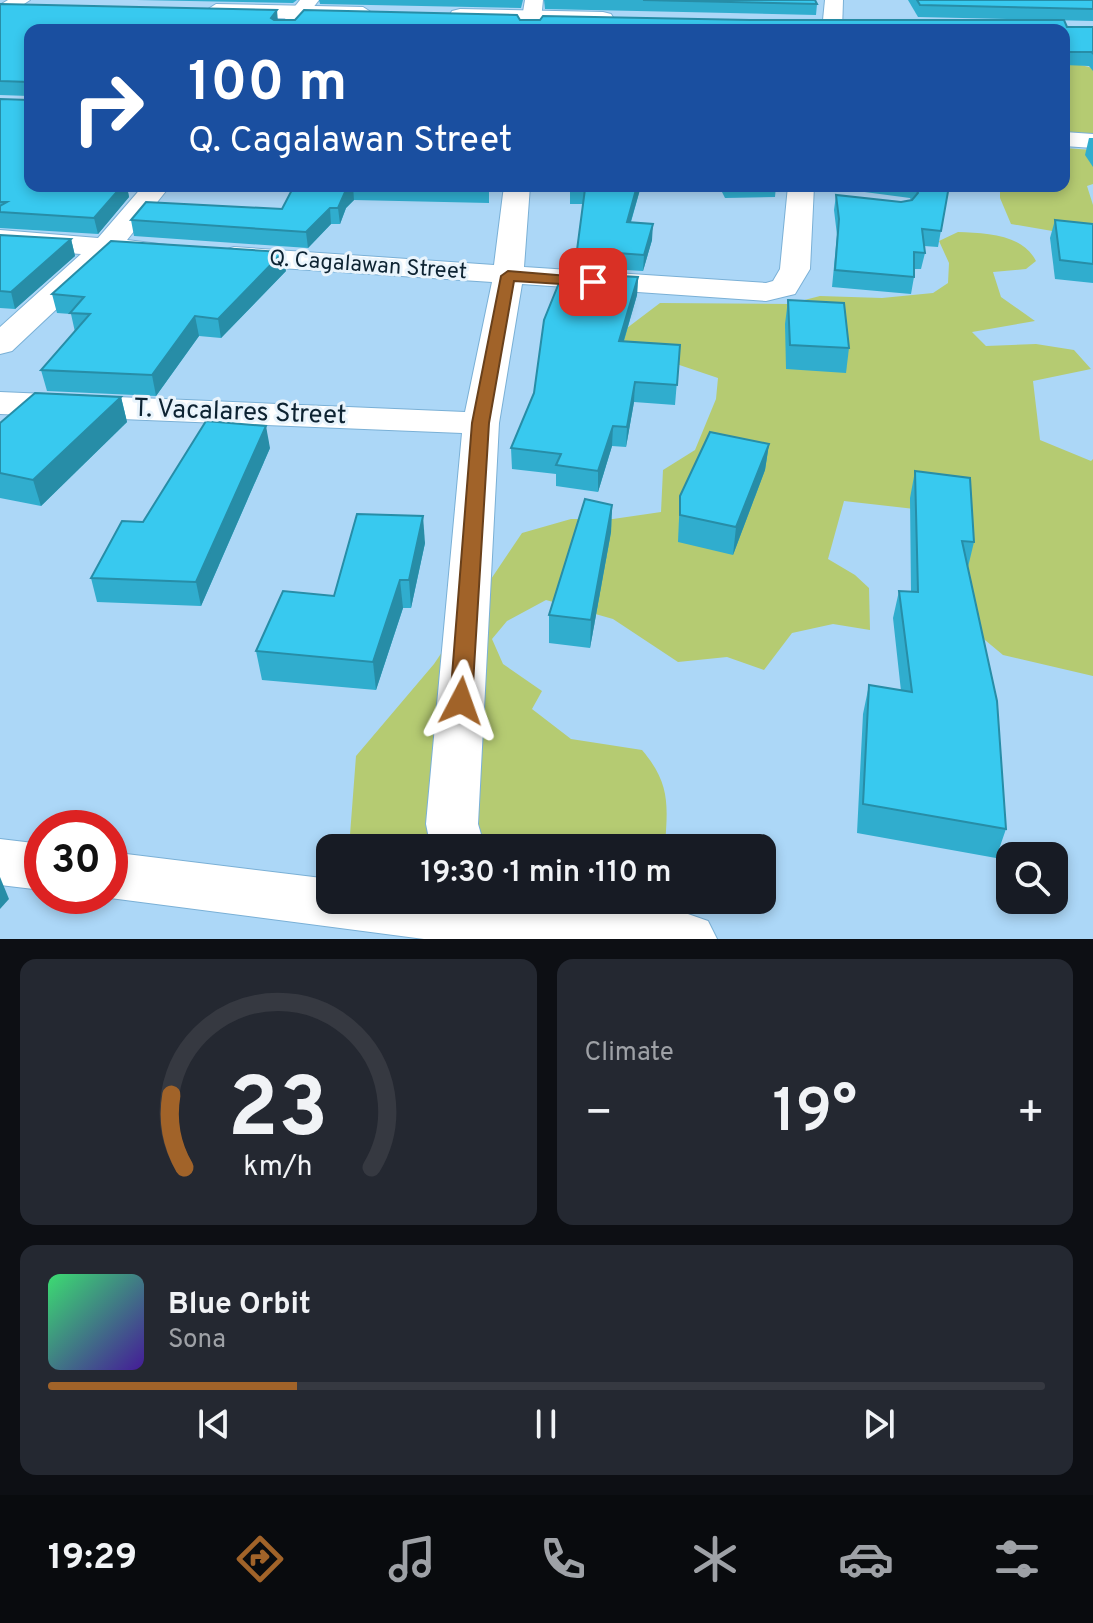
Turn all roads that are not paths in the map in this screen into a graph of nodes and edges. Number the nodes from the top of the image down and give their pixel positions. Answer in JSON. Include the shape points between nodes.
{"nodes":[{"id":1,"x":834,"y":0,"type":"edge"},
{"id":2,"x":194,"y":11,"type":"edge"},
{"id":3,"x":299,"y":14,"type":"edge"},
{"id":4,"x":392,"y":15,"type":"edge"},
{"id":5,"x":439,"y":16,"type":"edge"},
{"id":6,"x":532,"y":16,"type":"edge"},
{"id":7,"x":626,"y":20,"type":"edge"},
{"id":8,"x":833,"y":24,"type":"edge"},
{"id":9,"x":1070,"y":139,"type":"edge"},
{"id":10,"x":1093,"y":141,"type":"edge"},
{"id":11,"x":152,"y":192,"type":"edge"},
{"id":12,"x":516,"y":192,"type":"edge"},
{"id":13,"x":800,"y":192,"type":"edge"},
{"id":14,"x":807,"y":192,"type":"edge"},
{"id":15,"x":827,"y":198,"type":"dead end"},
{"id":16,"x":0,"y":239,"type":"edge"},
{"id":17,"x":106,"y":247,"type":"junction"},
{"id":18,"x":508,"y":276,"type":"junction"},
{"id":19,"x":0,"y":344,"type":"edge"},
{"id":20,"x":0,"y":403,"type":"edge"},
{"id":21,"x":481,"y":423,"type":"junction"},
{"id":22,"x":454,"y":834,"type":"edge"},
{"id":23,"x":0,"y":862,"type":"edge"},
{"id":24,"x":24,"y":865,"type":"edge"},
{"id":25,"x":128,"y":877,"type":"edge"},
{"id":26,"x":473,"y":920,"type":"edge"},
{"id":27,"x":688,"y":939,"type":"edge"}],
"edges":[{"from":1,"to":8,"type":"street"},
{"from":2,"to":3,"type":"street"},
{"from":3,"to":4,"type":"street"},
{"from":5,"to":6,"type":"street"},
{"from":6,"to":7,"type":"street"},
{"from":9,"to":10,"type":"street"},
{"from":11,"to":17,"type":"street"},
{"from":12,"to":18,"type":"street"},
{"from":13,"to":18,"type":"street","name":"Q. Cagalawan Street","via":[[795,269],[784,288],[748,293]]},
{"from":14,"to":15,"type":"street"},
{"from":16,"to":17,"type":"street","name":"Q. Cagalawan Street"},
{"from":17,"to":18,"type":"street","name":"Q. Cagalawan Street"},
{"from":17,"to":19,"type":"street"},
{"from":18,"to":21,"type":"street"},
{"from":20,"to":21,"type":"street","name":"T. Vacalares Street"},
{"from":21,"to":22,"type":"street"},
{"from":23,"to":24,"type":"street"},
{"from":25,"to":26,"type":"street"},
{"from":26,"to":27,"type":"street"}]}
